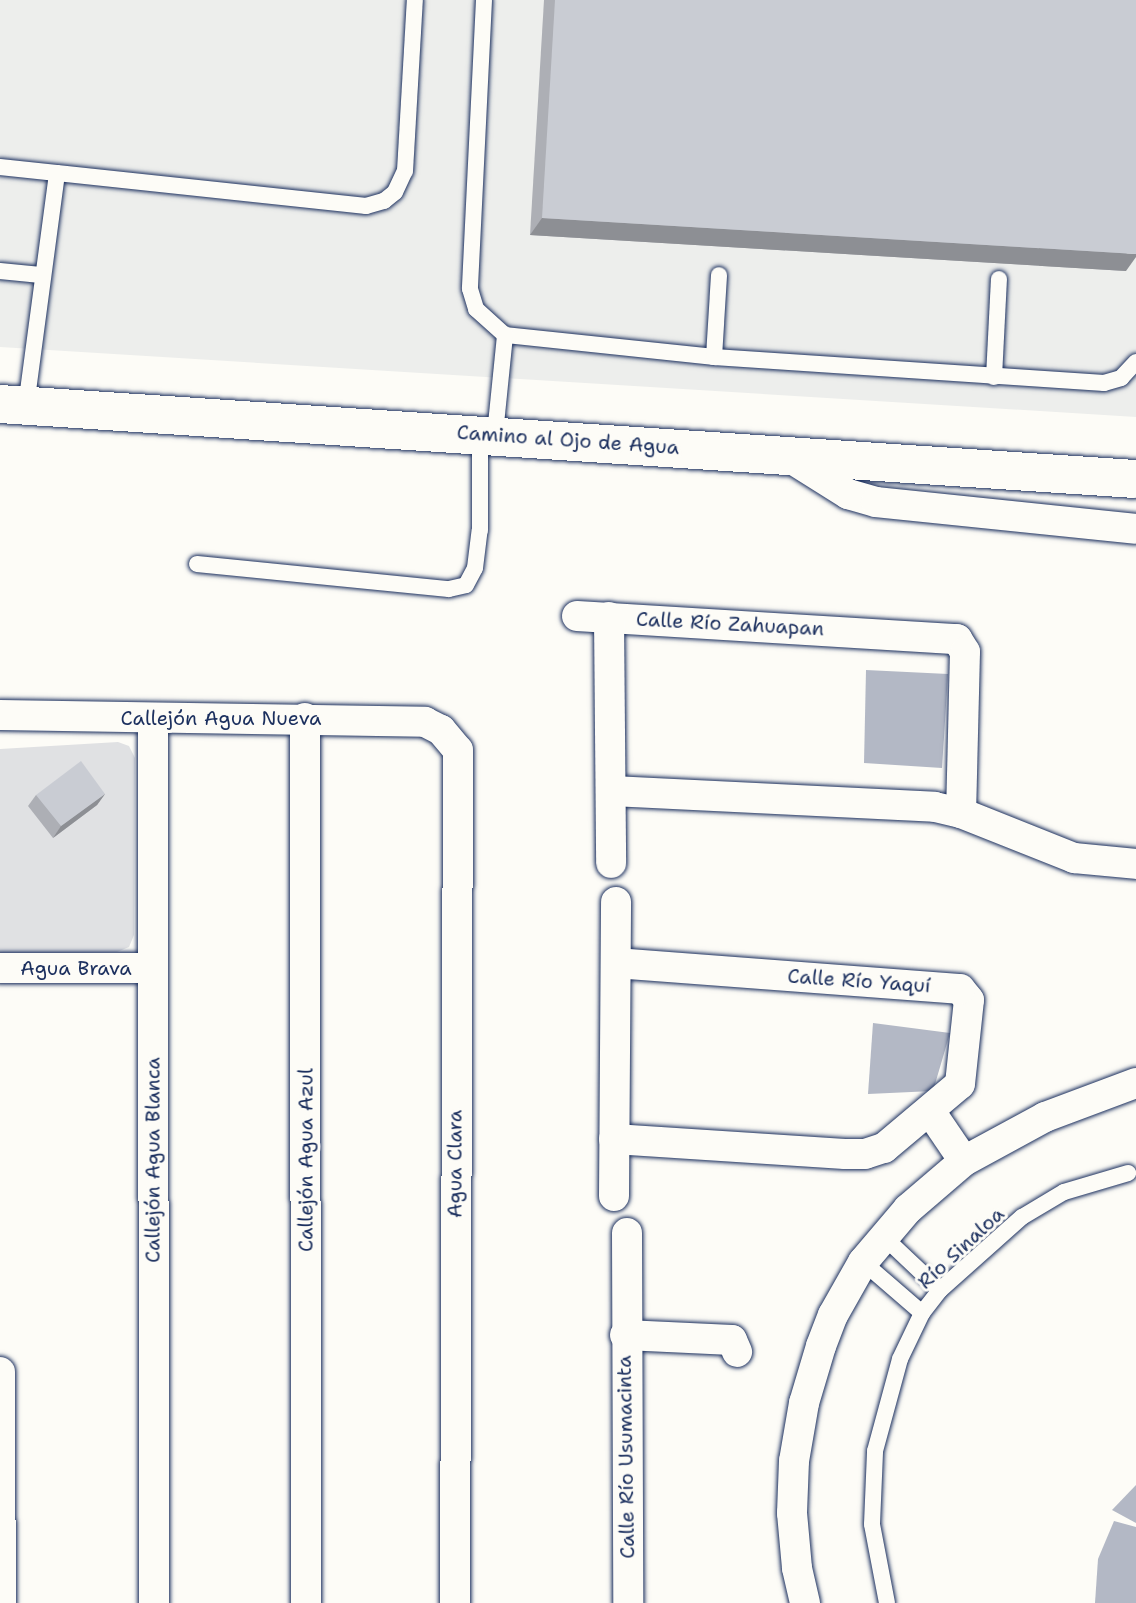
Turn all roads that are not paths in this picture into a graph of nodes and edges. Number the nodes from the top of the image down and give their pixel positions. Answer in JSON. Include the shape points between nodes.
{"nodes":[{"id":1,"x":415,"y":0,"type":"edge"},
{"id":2,"x":484,"y":0,"type":"edge"},
{"id":3,"x":0,"y":167,"type":"edge"},
{"id":4,"x":57,"y":173,"type":"junction"},
{"id":5,"x":0,"y":271,"type":"edge"},
{"id":6,"x":41,"y":275,"type":"junction"},
{"id":7,"x":719,"y":275,"type":"dead end"},
{"id":8,"x":999,"y":279,"type":"dead end"},
{"id":9,"x":505,"y":335,"type":"junction"},
{"id":10,"x":714,"y":357,"type":"junction"},
{"id":11,"x":1136,"y":362,"type":"edge"},
{"id":12,"x":994,"y":377,"type":"junction"},
{"id":13,"x":7,"y":406,"type":"edge"},
{"id":14,"x":488,"y":434,"type":"junction"},
{"id":15,"x":789,"y":457,"type":"junction"},
{"id":16,"x":1136,"y":479,"type":"edge"},
{"id":17,"x":1136,"y":529,"type":"edge"},
{"id":18,"x":197,"y":564,"type":"dead end"},
{"id":19,"x":577,"y":616,"type":"dead end"},
{"id":20,"x":609,"y":617,"type":"junction"},
{"id":21,"x":0,"y":715,"type":"edge"},
{"id":22,"x":153,"y":718,"type":"junction"},
{"id":23,"x":305,"y":718,"type":"junction"},
{"id":24,"x":441,"y":730,"type":"joint"},
{"id":25,"x":612,"y":791,"type":"junction"},
{"id":26,"x":961,"y":813,"type":"junction"},
{"id":27,"x":611,"y":863,"type":"dead end"},
{"id":28,"x":1136,"y":864,"type":"edge"},
{"id":29,"x":616,"y":902,"type":"dead end"},
{"id":30,"x":617,"y":963,"type":"junction"},
{"id":31,"x":0,"y":968,"type":"edge"},
{"id":32,"x":152,"y":968,"type":"junction"},
{"id":33,"x":1136,"y":1083,"type":"edge"},
{"id":34,"x":930,"y":1111,"type":"junction"},
{"id":35,"x":614,"y":1139,"type":"junction"},
{"id":36,"x":964,"y":1161,"type":"junction"},
{"id":37,"x":1128,"y":1173,"type":"dead end"},
{"id":38,"x":614,"y":1196,"type":"dead end"},
{"id":39,"x":627,"y":1233,"type":"dead end"},
{"id":40,"x":884,"y":1237,"type":"junction"},
{"id":41,"x":863,"y":1262,"type":"junction"},
{"id":42,"x":940,"y":1290,"type":"junction"},
{"id":43,"x":922,"y":1313,"type":"junction"},
{"id":44,"x":625,"y":1335,"type":"junction"},
{"id":45,"x":737,"y":1352,"type":"dead end"},
{"id":46,"x":0,"y":1372,"type":"edge"},
{"id":47,"x":1,"y":1603,"type":"edge"},
{"id":48,"x":154,"y":1603,"type":"edge"},
{"id":49,"x":306,"y":1603,"type":"edge"},
{"id":50,"x":455,"y":1603,"type":"edge"},
{"id":51,"x":628,"y":1603,"type":"edge"},
{"id":52,"x":805,"y":1603,"type":"edge"},
{"id":53,"x":887,"y":1603,"type":"edge"}],
"edges":[{"from":1,"to":4,"type":"lane","via":[[405,171],[384,201],[366,206]]},
{"from":2,"to":9,"type":"lane","via":[[470,289],[476,309]]},
{"from":3,"to":4,"type":"lane"},
{"from":4,"to":6,"type":"lane"},
{"from":5,"to":6,"type":"lane"},
{"from":6,"to":13,"type":"lane"},
{"from":7,"to":10,"type":"lane"},
{"from":8,"to":12,"type":"lane"},
{"from":9,"to":10,"type":"lane"},
{"from":9,"to":14,"type":"lane"},
{"from":10,"to":12,"type":"lane"},
{"from":11,"to":12,"type":"lane","via":[[1121,378],[1104,383]]},
{"from":13,"to":14,"type":"street","name":"Camino al Ojo de Agua"},
{"from":14,"to":15,"type":"street","name":"Camino al Ojo de Agua"},
{"from":14,"to":18,"type":"lane","via":[[475,568],[466,585],[449,589]]},
{"from":15,"to":16,"type":"street","name":"Camino al Ojo de Agua"},
{"from":15,"to":17,"type":"street","via":[[848,494],[876,502]]},
{"from":19,"to":20,"type":"street"},
{"from":20,"to":25,"type":"street","name":"Calle Río Zahuapan"},
{"from":20,"to":26,"type":"street","name":"Calle Río Zahuapan","via":[[957,639],[965,652]]},
{"from":21,"to":22,"type":"street","name":"Callejón Agua Nueva"},
{"from":22,"to":23,"type":"street","name":"Callejón Agua Nueva"},
{"from":22,"to":32,"type":"street","name":"Callejón Agua Blanca"},
{"from":23,"to":24,"type":"street","name":"Callejón Agua Nueva","via":[[425,722]]},
{"from":23,"to":49,"type":"street","name":"Callejón Agua Azul"},
{"from":24,"to":50,"type":"street","name":"Agua Clara","via":[[458,750]]},
{"from":25,"to":26,"type":"street","via":[[935,807]]},
{"from":25,"to":27,"type":"street","name":"Calle Río Zahuapan"},
{"from":26,"to":28,"type":"street","via":[[1074,858]]},
{"from":29,"to":30,"type":"street"},
{"from":30,"to":34,"type":"street","name":"Calle Río Yaquí","via":[[964,990],[969,1000],[960,1084]]},
{"from":30,"to":35,"type":"street"},
{"from":31,"to":32,"type":"street","name":"Agua Brava"},
{"from":32,"to":48,"type":"street","name":"Callejón Agua Blanca"},
{"from":33,"to":36,"type":"street","via":[[1045,1117]]},
{"from":34,"to":35,"type":"street","name":"Calle Río Yaquí","via":[[884,1148],[865,1154]]},
{"from":34,"to":36,"type":"street"},
{"from":35,"to":38,"type":"street"},
{"from":36,"to":40,"type":"street"},
{"from":37,"to":42,"type":"lane","name":"Río Sinaloa","via":[[1064,1192],[1022,1217]]},
{"from":39,"to":44,"type":"street"},
{"from":40,"to":41,"type":"street"},
{"from":40,"to":42,"type":"lane"},
{"from":41,"to":43,"type":"lane"},
{"from":41,"to":52,"type":"street","via":[[833,1315],[804,1403],[792,1513]]},
{"from":42,"to":43,"type":"lane","name":"Río Sinaloa"},
{"from":43,"to":53,"type":"lane","name":"Río Sinaloa","via":[[900,1359],[875,1451],[872,1524]]},
{"from":44,"to":45,"type":"street","name":"Calle Río Usumacinta","via":[[732,1340]]},
{"from":44,"to":51,"type":"street","name":"Calle Río Usumacinta"},
{"from":46,"to":47,"type":"street"}]}
